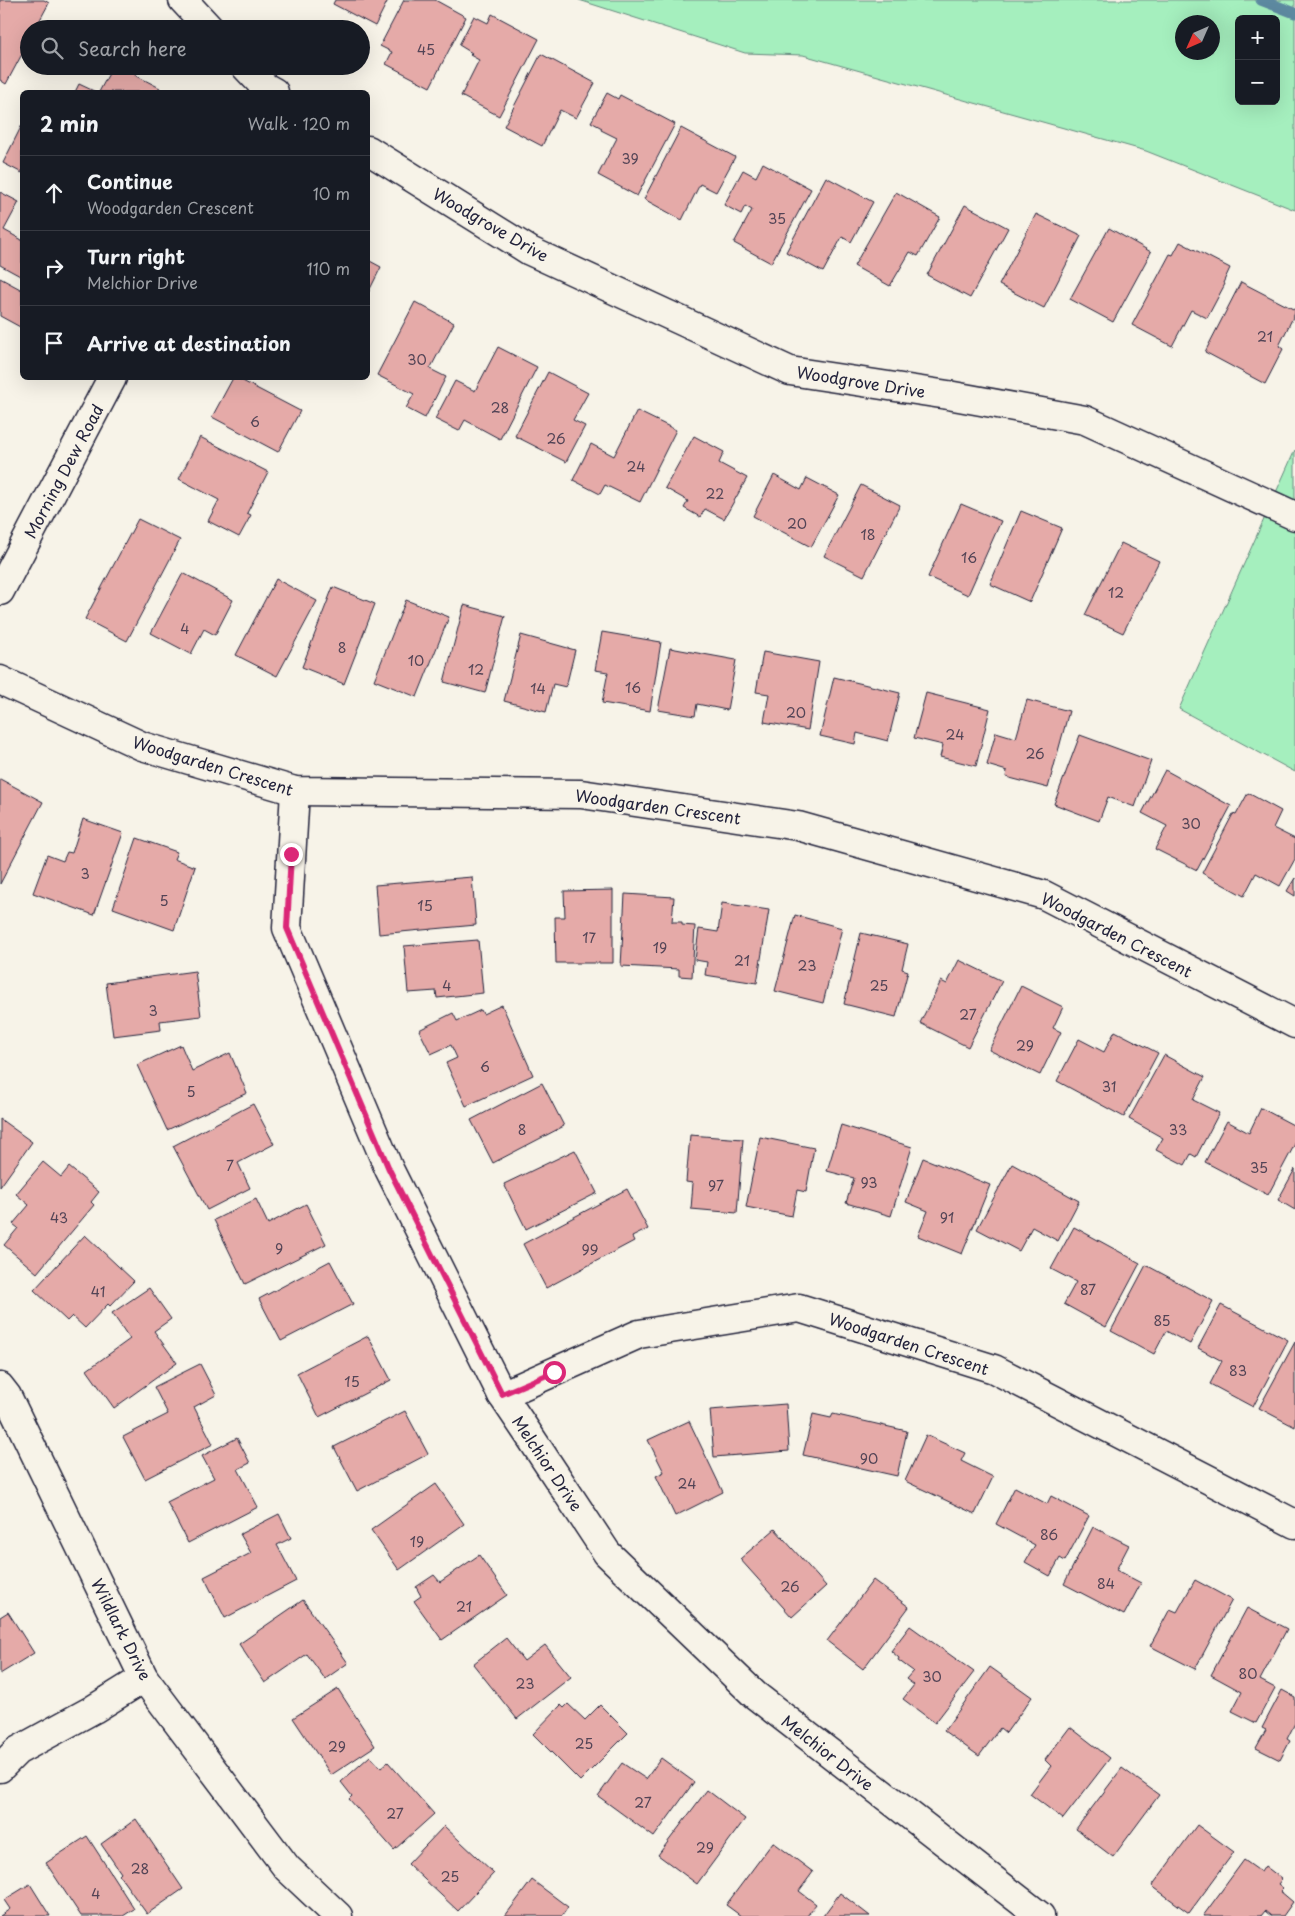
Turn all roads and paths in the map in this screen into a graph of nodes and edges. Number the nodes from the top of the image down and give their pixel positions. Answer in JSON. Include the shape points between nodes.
{"nodes":[{"id":1,"x":183,"y":0,"type":"edge"},
{"id":2,"x":202,"y":20,"type":"edge"},
{"id":3,"x":253,"y":75,"type":"edge"},
{"id":4,"x":266,"y":90,"type":"edge"},
{"id":5,"x":370,"y":151,"type":"edge"},
{"id":6,"x":111,"y":380,"type":"edge"},
{"id":7,"x":1295,"y":516,"type":"edge"},
{"id":8,"x":0,"y":591,"type":"edge"},
{"id":9,"x":0,"y":680,"type":"edge"},
{"id":10,"x":295,"y":791,"type":"junction"},
{"id":11,"x":1295,"y":1024,"type":"edge"},
{"id":12,"x":0,"y":1387,"type":"edge"},
{"id":13,"x":502,"y":1394,"type":"junction"},
{"id":14,"x":1295,"y":1524,"type":"edge"},
{"id":15,"x":144,"y":1678,"type":"junction"},
{"id":16,"x":0,"y":1768,"type":"edge"},
{"id":17,"x":338,"y":1916,"type":"edge"},
{"id":18,"x":1040,"y":1916,"type":"edge"}],
"edges":[{"from":1,"to":2,"type":"street"},
{"from":3,"to":4,"type":"street"},
{"from":5,"to":7,"type":"street","name":"Woodgrove Drive","via":[[530,251],[790,371],[1085,420]]},
{"from":6,"to":8,"type":"street","name":"Morning Dew Road"},
{"from":9,"to":10,"type":"street","name":"Woodgarden Crescent","via":[[142,746]]},
{"from":10,"to":11,"type":"street","name":"Woodgarden Crescent","via":[[581,794],[798,826],[1044,895]]},
{"from":10,"to":13,"type":"street","name":"Melchior Drive","via":[[287,928],[389,1169]]},
{"from":12,"to":15,"type":"street","name":"Wildlark Drive"},
{"from":13,"to":14,"type":"street","name":"Woodgarden Crescent","via":[[639,1334],[800,1308],[994,1369]]},
{"from":13,"to":18,"type":"street","name":"Melchior Drive","via":[[607,1553],[755,1695]]},
{"from":15,"to":16,"type":"street","via":[[17,1751]]},
{"from":15,"to":17,"type":"street","name":"Wildlark Drive","via":[[287,1868]]}]}
